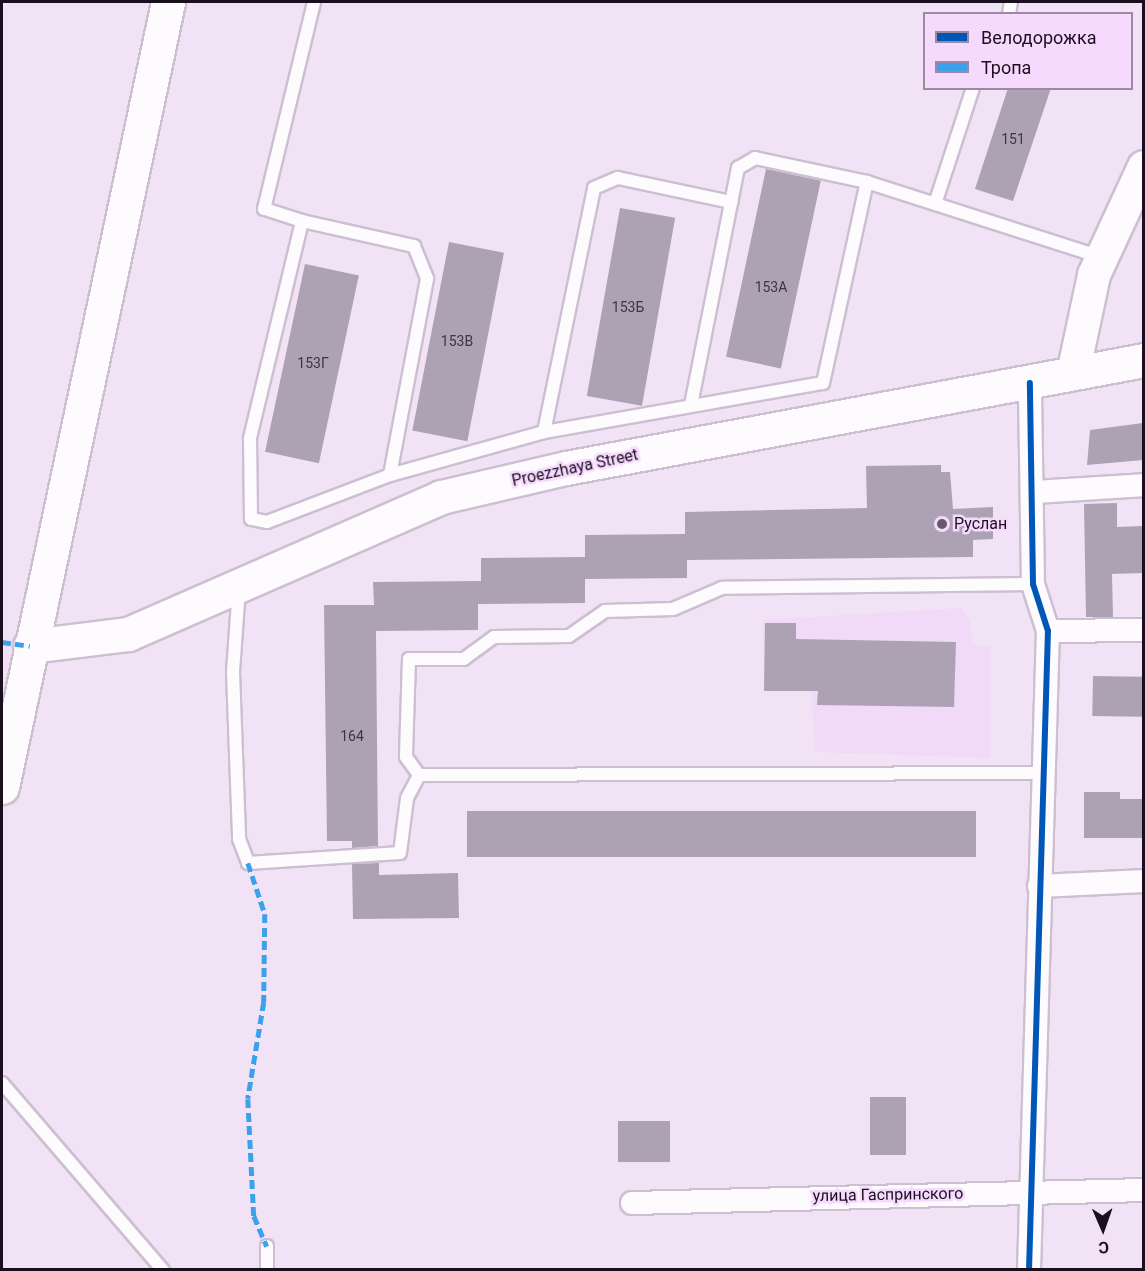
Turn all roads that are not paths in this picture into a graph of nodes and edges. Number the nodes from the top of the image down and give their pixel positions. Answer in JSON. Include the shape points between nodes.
{"nodes":[{"id":1,"x":168,"y":2,"type":"edge"},
{"id":2,"x":314,"y":2,"type":"edge"},
{"id":3,"x":972,"y":90,"type":"edge"},
{"id":4,"x":1143,"y":167,"type":"edge"},
{"id":5,"x":867,"y":182,"type":"junction"},
{"id":6,"x":731,"y":202,"type":"junction"},
{"id":7,"x":935,"y":204,"type":"junction"},
{"id":8,"x":302,"y":221,"type":"junction"},
{"id":9,"x":1102,"y":257,"type":"junction"},
{"id":10,"x":1143,"y":360,"type":"edge"},
{"id":11,"x":1073,"y":374,"type":"junction"},
{"id":12,"x":1030,"y":383,"type":"junction"},
{"id":13,"x":691,"y":405,"type":"junction"},
{"id":14,"x":544,"y":432,"type":"junction"},
{"id":15,"x":390,"y":475,"type":"junction"},
{"id":16,"x":1143,"y":485,"type":"edge"},
{"id":17,"x":1034,"y":492,"type":"junction"},
{"id":18,"x":1033,"y":584,"type":"junction"},
{"id":19,"x":239,"y":587,"type":"junction"},
{"id":20,"x":1143,"y":630,"type":"edge"},
{"id":21,"x":1048,"y":631,"type":"junction"},
{"id":22,"x":30,"y":646,"type":"junction"},
{"id":23,"x":1040,"y":773,"type":"junction"},
{"id":24,"x":419,"y":775,"type":"junction"},
{"id":25,"x":2,"y":787,"type":"edge"},
{"id":26,"x":1143,"y":881,"type":"edge"},
{"id":27,"x":1039,"y":886,"type":"junction"},
{"id":28,"x":2,"y":1083,"type":"edge"},
{"id":29,"x":1143,"y":1190,"type":"edge"},
{"id":30,"x":1031,"y":1193,"type":"junction"},
{"id":31,"x":632,"y":1203,"type":"dead end"},
{"id":32,"x":267,"y":1246,"type":"dead end"},
{"id":33,"x":163,"y":1269,"type":"edge"},
{"id":34,"x":267,"y":1269,"type":"edge"},
{"id":35,"x":1029,"y":1269,"type":"edge"}],
"edges":[{"from":1,"to":22,"type":"highway"},
{"from":2,"to":8,"type":"lane","via":[[264,209]]},
{"from":3,"to":7,"type":"lane"},
{"from":4,"to":9,"type":"main road"},
{"from":5,"to":6,"type":"lane","via":[[755,158],[738,168]]},
{"from":5,"to":7,"type":"lane"},
{"from":5,"to":13,"type":"lane","via":[[823,383]]},
{"from":6,"to":13,"type":"lane"},
{"from":6,"to":14,"type":"lane","via":[[618,178],[594,188]]},
{"from":7,"to":9,"type":"lane"},
{"from":8,"to":15,"type":"lane","via":[[414,246],[427,279]]},
{"from":8,"to":15,"type":"lane","via":[[250,438],[251,519],[267,522]]},
{"from":9,"to":11,"type":"main road"},
{"from":10,"to":11,"type":"highway","name":"Proezzhaya Street"},
{"from":11,"to":12,"type":"highway","name":"Proezzhaya Street"},
{"from":12,"to":17,"type":"street"},
{"from":12,"to":19,"type":"highway","name":"Proezzhaya Street","via":[[566,468],[441,497],[331,542]]},
{"from":13,"to":14,"type":"lane"},
{"from":14,"to":15,"type":"lane"},
{"from":16,"to":17,"type":"street"},
{"from":17,"to":18,"type":"street"},
{"from":18,"to":21,"type":"street"},
{"from":18,"to":24,"type":"lane","via":[[722,588],[673,609],[606,611],[569,636],[494,637],[464,659],[409,659],[406,758]]},
{"from":19,"to":22,"type":"highway","name":"Proezzhaya Street","via":[[128,634]]},
{"from":19,"to":24,"type":"lane","via":[[233,684],[239,838],[248,863],[400,853],[407,798]]},
{"from":20,"to":21,"type":"street"},
{"from":21,"to":23,"type":"street"},
{"from":22,"to":25,"type":"highway"},
{"from":23,"to":24,"type":"lane"},
{"from":23,"to":27,"type":"street"},
{"from":26,"to":27,"type":"street"},
{"from":27,"to":30,"type":"street"},
{"from":28,"to":33,"type":"lane"},
{"from":29,"to":30,"type":"street","name":"улица Гаспринского"},
{"from":30,"to":31,"type":"street","name":"улица Гаспринского"},
{"from":30,"to":35,"type":"street"},
{"from":32,"to":34,"type":"lane"}]}
